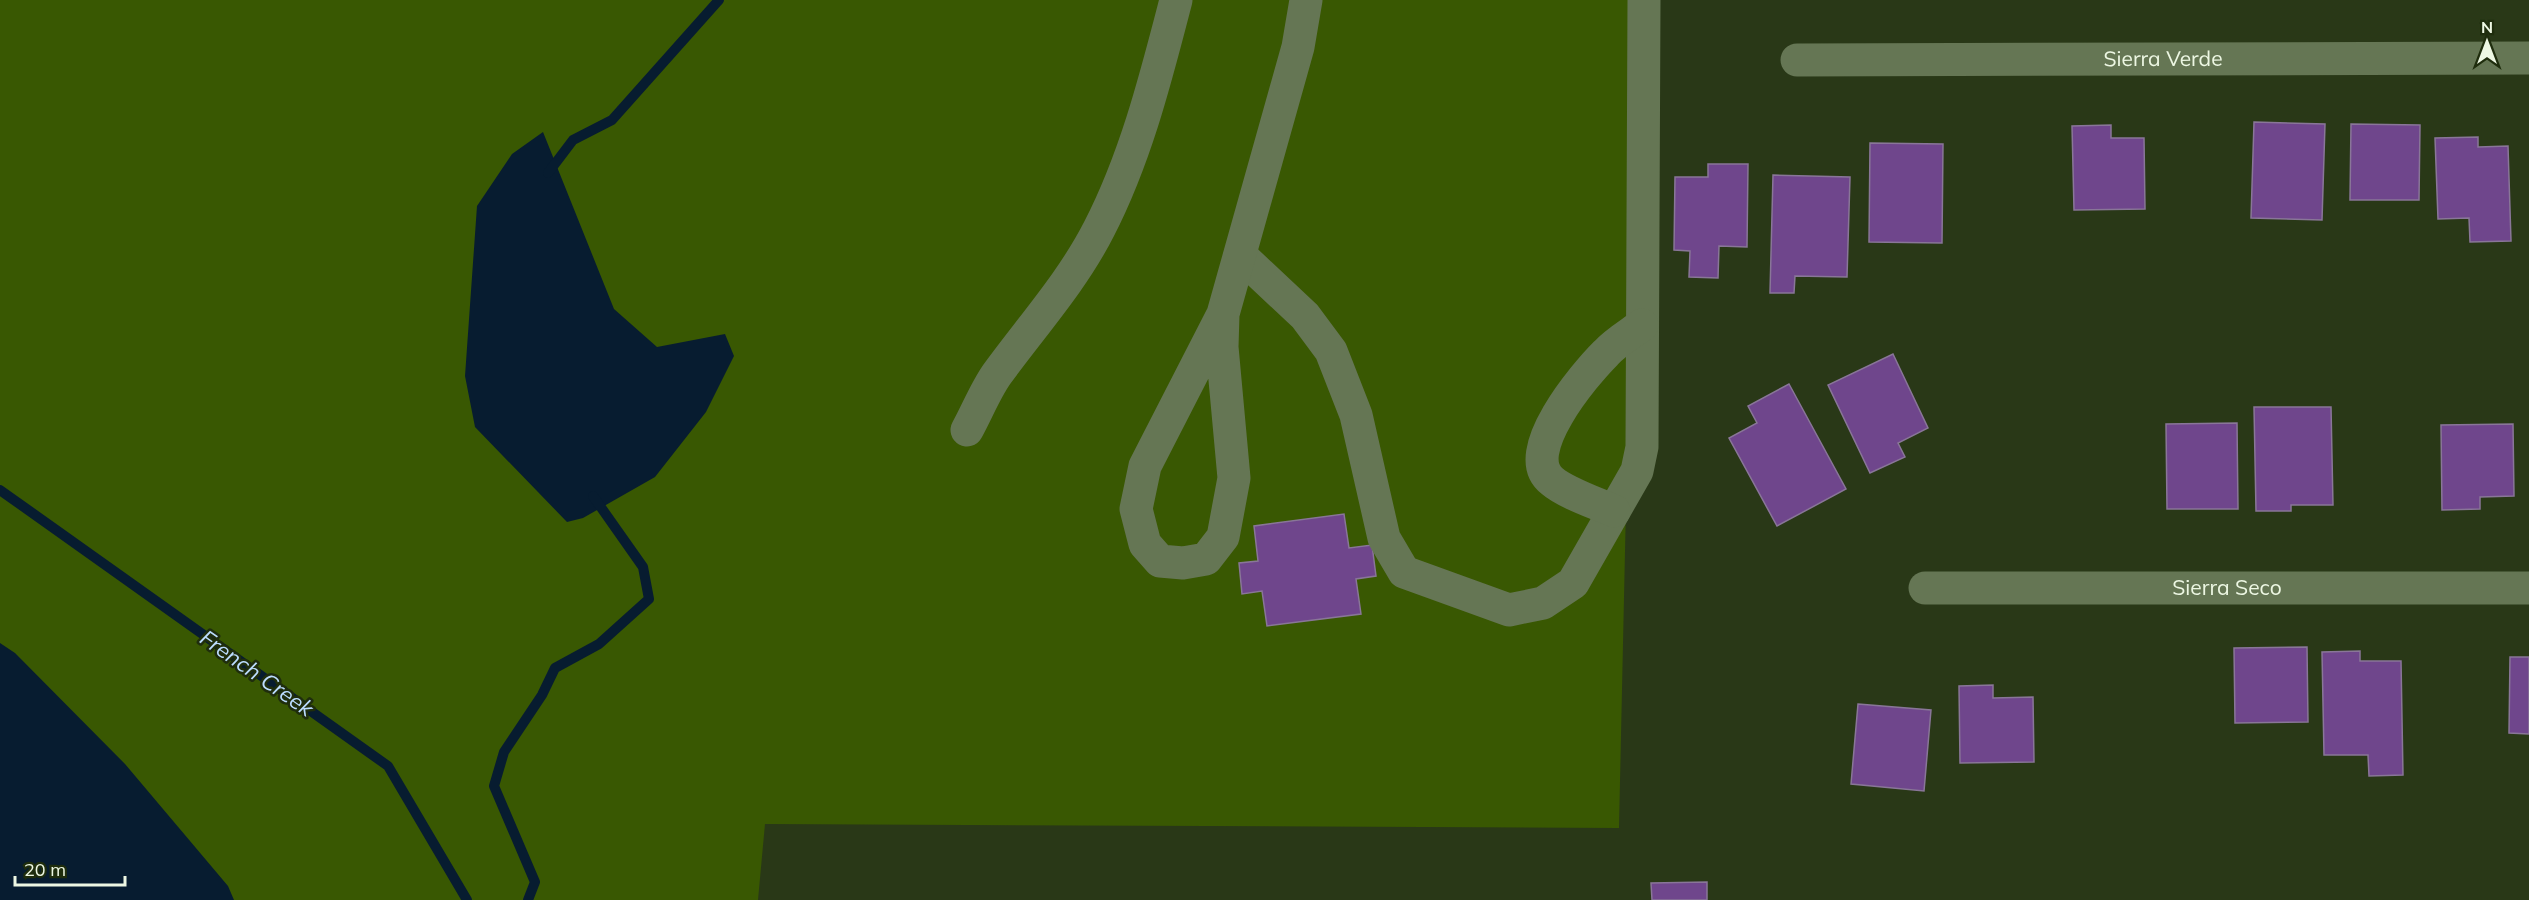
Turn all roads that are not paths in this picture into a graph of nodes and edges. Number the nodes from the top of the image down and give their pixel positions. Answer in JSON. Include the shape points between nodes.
{"nodes":[{"id":1,"x":1176,"y":0,"type":"edge"},
{"id":2,"x":1306,"y":0,"type":"edge"},
{"id":3,"x":1644,"y":0,"type":"edge"},
{"id":4,"x":2529,"y":58,"type":"edge"},
{"id":5,"x":1797,"y":60,"type":"dead end"},
{"id":6,"x":1240,"y":255,"type":"junction"},
{"id":7,"x":1223,"y":314,"type":"junction"},
{"id":8,"x":1642,"y":325,"type":"junction"},
{"id":9,"x":967,"y":430,"type":"dead end"},
{"id":10,"x":1614,"y":511,"type":"junction"},
{"id":11,"x":1925,"y":588,"type":"dead end"},
{"id":12,"x":2529,"y":588,"type":"edge"}],
"edges":[{"from":1,"to":9,"type":"street","via":[[1124,175],[1099,229],[1070,279],[996,376]]},
{"from":2,"to":6,"type":"street","via":[[1298,47]]},
{"from":3,"to":8,"type":"street"},
{"from":4,"to":5,"type":"street","name":"Sierra Verde"},
{"from":6,"to":7,"type":"street"},
{"from":6,"to":10,"type":"street","via":[[1305,316],[1331,351],[1356,415],[1384,538],[1404,572],[1509,610],[1544,603],[1573,584]]},
{"from":7,"to":7,"type":"street","via":[[1222,347],[1234,478],[1223,537],[1206,559],[1160,561],[1145,544],[1136,509],[1145,466]]},
{"from":8,"to":10,"type":"street","via":[[1642,447],[1637,471]]},
{"from":8,"to":10,"type":"street","via":[[1606,353],[1578,387],[1546,432],[1540,461],[1550,481]]},
{"from":11,"to":12,"type":"street","name":"Sierra Seco"}]}
